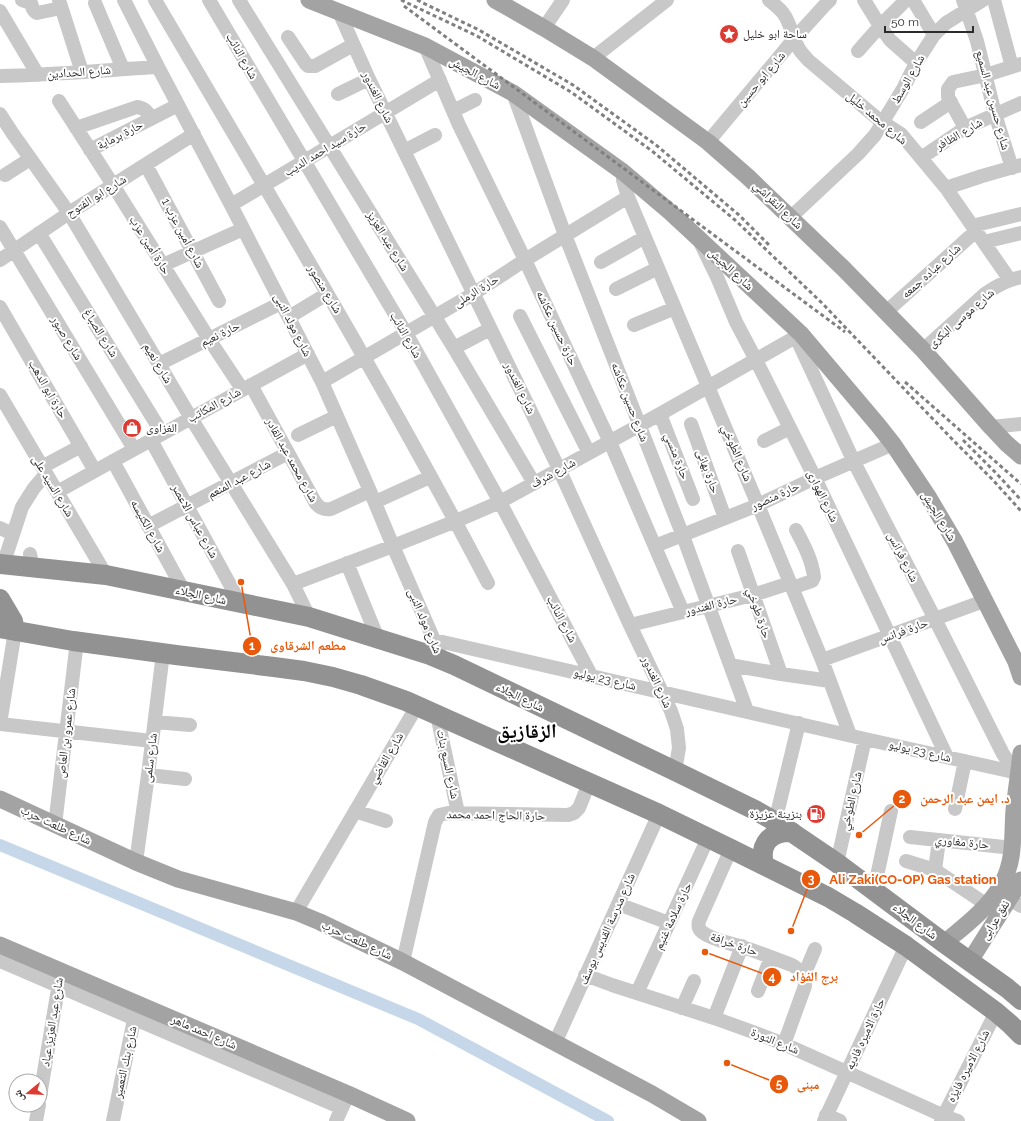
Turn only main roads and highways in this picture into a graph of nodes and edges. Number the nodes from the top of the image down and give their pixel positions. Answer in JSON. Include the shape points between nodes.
{"nodes":[{"id":1,"x":309,"y":0,"type":"edge"},
{"id":2,"x":495,"y":0,"type":"edge"},
{"id":3,"x":1021,"y":456,"type":"edge"},
{"id":4,"x":1,"y":570,"type":"edge"},
{"id":5,"x":0,"y":599,"type":"edge"},
{"id":6,"x":8,"y":629,"type":"edge"},
{"id":7,"x":1021,"y":677,"type":"edge"},
{"id":8,"x":1021,"y":753,"type":"edge"},
{"id":9,"x":0,"y":799,"type":"edge"},
{"id":10,"x":755,"y":810,"type":"junction"},
{"id":11,"x":792,"y":832,"type":"junction"},
{"id":12,"x":737,"y":852,"type":"junction"},
{"id":13,"x":764,"y":865,"type":"junction"},
{"id":14,"x":1021,"y":880,"type":"edge"},
{"id":15,"x":1003,"y":901,"type":"edge"},
{"id":16,"x":944,"y":943,"type":"junction"},
{"id":17,"x":0,"y":945,"type":"edge"},
{"id":18,"x":970,"y":961,"type":"junction"},
{"id":19,"x":1021,"y":1000,"type":"edge"},
{"id":20,"x":1021,"y":1035,"type":"edge"},
{"id":21,"x":408,"y":1121,"type":"edge"},
{"id":22,"x":698,"y":1121,"type":"edge"}],
"edges":[{"from":1,"to":7,"type":"main road","name":"شارع الجيش","via":[[425,46],[513,93],[623,172],[670,211],[798,336],[893,444],[955,542],[1016,662]]},
{"from":2,"to":3,"type":"main road","name":"شارع النقراشي","via":[[593,58],[708,142],[791,217],[886,312],[991,427]]},
{"from":4,"to":10,"type":"highway","name":"شارع الجلاء","via":[[2,578],[31,560],[309,617],[442,660]]},
{"from":5,"to":6,"type":"highway","via":[[13,621]]},
{"from":6,"to":12,"type":"highway","name":"شارع الجلاء","via":[[77,641],[274,667],[333,677],[362,685],[417,706],[659,814]]},
{"from":8,"to":15,"type":"main road","via":[[1014,811],[1013,848]]},
{"from":9,"to":22,"type":"main road","name":"شارع طلعت حرب","via":[[136,862],[178,878],[296,912],[320,922],[403,962]]},
{"from":10,"to":11,"type":"highway","name":"شارع الجلاء"},
{"from":10,"to":12,"type":"highway","via":[[760,827],[756,843],[751,850]]},
{"from":11,"to":13,"type":"highway","via":[[775,834],[768,840],[762,857]]},
{"from":11,"to":16,"type":"highway","name":"شارع الجلاء"},
{"from":12,"to":13,"type":"highway","name":"شارع الجلاء"},
{"from":13,"to":20,"type":"highway","name":"شارع الجلاء","via":[[821,894],[906,946],[996,1012]]},
{"from":14,"to":15,"type":"main road","name":"نفق عرابى"},
{"from":15,"to":16,"type":"main road"},
{"from":15,"to":18,"type":"main road","name":"نفق عرابى"},
{"from":16,"to":18,"type":"highway","name":"شارع الجلاء"},
{"from":17,"to":21,"type":"main road","name":"شارع احمد ماهر","via":[[59,978],[135,1011],[345,1101]]},
{"from":18,"to":19,"type":"highway","name":"شارع الجلاء"}]}
